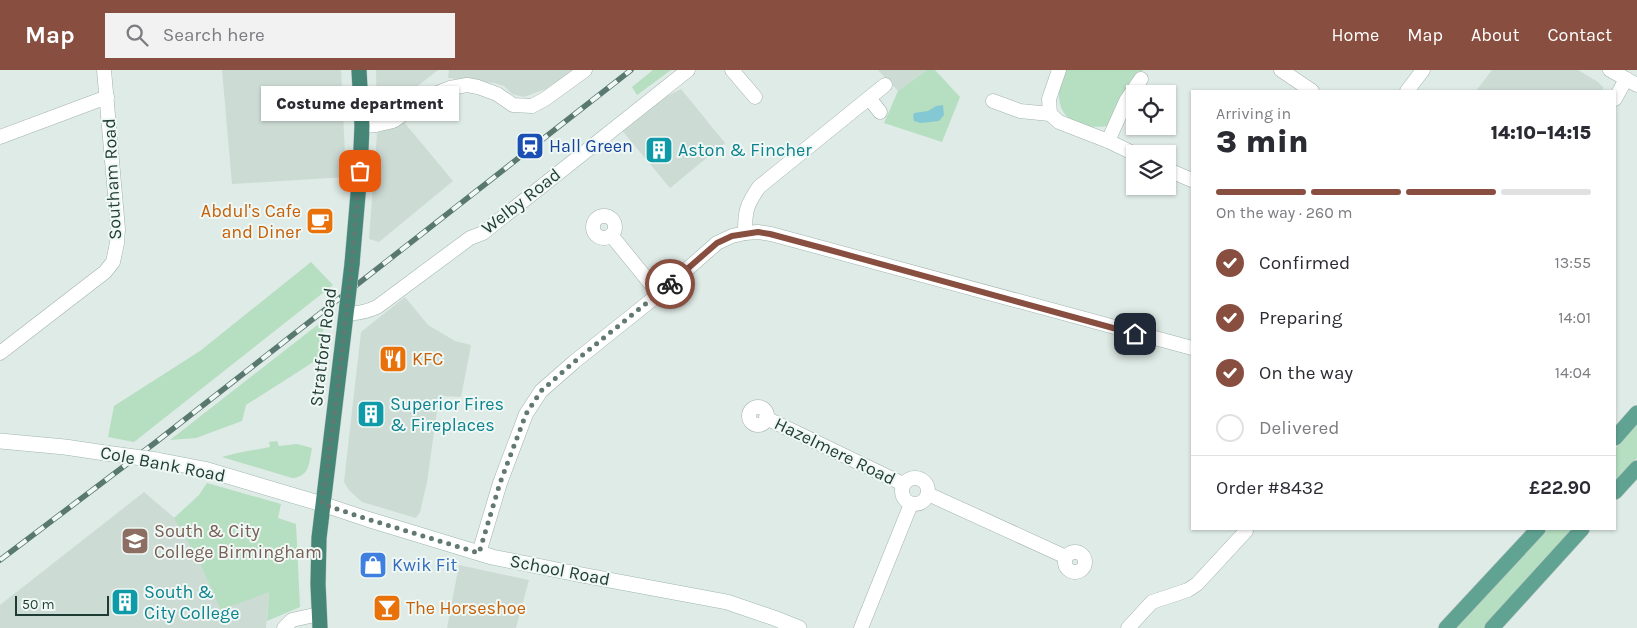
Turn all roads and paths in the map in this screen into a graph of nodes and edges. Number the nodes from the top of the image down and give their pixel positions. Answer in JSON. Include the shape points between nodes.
{"nodes":[{"id":1,"x":104,"y":70,"type":"edge"},
{"id":2,"x":359,"y":70,"type":"edge"},
{"id":3,"x":584,"y":70,"type":"edge"},
{"id":4,"x":688,"y":70,"type":"edge"},
{"id":5,"x":732,"y":70,"type":"edge"},
{"id":6,"x":1059,"y":70,"type":"edge"},
{"id":7,"x":1281,"y":70,"type":"edge"},
{"id":8,"x":1423,"y":70,"type":"edge"},
{"id":9,"x":1611,"y":70,"type":"edge"},
{"id":10,"x":1145,"y":74,"type":"edge"},
{"id":11,"x":1631,"y":82,"type":"edge"},
{"id":12,"x":885,"y":85,"type":"dead end"},
{"id":13,"x":1311,"y":90,"type":"edge"},
{"id":14,"x":1408,"y":90,"type":"edge"},
{"id":15,"x":107,"y":97,"type":"junction"},
{"id":16,"x":756,"y":97,"type":"dead end"},
{"id":17,"x":869,"y":98,"type":"junction"},
{"id":18,"x":1616,"y":98,"type":"edge"},
{"id":19,"x":993,"y":101,"type":"dead end"},
{"id":20,"x":880,"y":112,"type":"dead end"},
{"id":21,"x":1050,"y":114,"type":"junction"},
{"id":22,"x":362,"y":126,"type":"junction"},
{"id":23,"x":0,"y":138,"type":"edge"},
{"id":24,"x":1108,"y":142,"type":"junction"},
{"id":25,"x":1126,"y":150,"type":"edge"},
{"id":26,"x":1176,"y":173,"type":"edge"},
{"id":27,"x":1191,"y":180,"type":"edge"},
{"id":28,"x":746,"y":233,"type":"junction"},
{"id":29,"x":611,"y":235,"type":"dead end"},
{"id":30,"x":659,"y":294,"type":"junction"},
{"id":31,"x":346,"y":310,"type":"junction"},
{"id":32,"x":1191,"y":348,"type":"edge"},
{"id":33,"x":0,"y":353,"type":"edge"},
{"id":34,"x":1637,"y":413,"type":"edge"},
{"id":35,"x":766,"y":418,"type":"dead end"},
{"id":36,"x":1616,"y":437,"type":"edge"},
{"id":37,"x":0,"y":441,"type":"edge"},
{"id":38,"x":1637,"y":468,"type":"edge"},
{"id":39,"x":904,"y":484,"type":"junction"},
{"id":40,"x":1616,"y":491,"type":"edge"},
{"id":41,"x":928,"y":494,"type":"junction"},
{"id":42,"x":322,"y":504,"type":"junction"},
{"id":43,"x":910,"y":504,"type":"junction"},
{"id":44,"x":1537,"y":530,"type":"edge"},
{"id":45,"x":1581,"y":530,"type":"edge"},
{"id":46,"x":1246,"y":531,"type":"dead end"},
{"id":47,"x":479,"y":553,"type":"junction"},
{"id":48,"x":1066,"y":557,"type":"dead end"},
{"id":49,"x":319,"y":621,"type":"edge"},
{"id":50,"x":284,"y":628,"type":"edge"},
{"id":51,"x":800,"y":628,"type":"edge"},
{"id":52,"x":861,"y":628,"type":"edge"},
{"id":53,"x":1128,"y":628,"type":"edge"},
{"id":54,"x":1446,"y":628,"type":"edge"},
{"id":55,"x":1492,"y":628,"type":"edge"}],
"edges":[{"from":1,"to":15,"type":"street","name":"Southam Road"},
{"from":2,"to":22,"type":"highway","name":"Stratford Road"},
{"from":3,"to":22,"type":"street","via":[[532,106],[513,105],[478,87],[450,88],[430,96],[393,121]]},
{"from":4,"to":31,"type":"street","name":"Welby Road","via":[[484,233],[470,238],[378,307],[358,314]]},
{"from":5,"to":16,"type":"street"},
{"from":6,"to":21,"type":"street","via":[[1049,99]]},
{"from":7,"to":13,"type":"street"},
{"from":8,"to":14,"type":"street"},
{"from":9,"to":11,"type":"street"},
{"from":10,"to":24,"type":"street","via":[[1126,101]]},
{"from":11,"to":18,"type":"street"},
{"from":12,"to":17,"type":"street"},
{"from":15,"to":23,"type":"street"},
{"from":15,"to":33,"type":"street","name":"Southam Road","via":[[118,229],[113,262],[105,272]]},
{"from":17,"to":20,"type":"street"},
{"from":17,"to":28,"type":"street","via":[[759,187],[746,211]]},
{"from":19,"to":21,"type":"street","via":[[1020,111]]},
{"from":21,"to":24,"type":"street","via":[[1059,122]]},
{"from":22,"to":31,"type":"highway","name":"Stratford Road","bridge":true},
{"from":24,"to":25,"type":"street"},
{"from":26,"to":27,"type":"street"},
{"from":28,"to":30,"type":"street","via":[[717,243]]},
{"from":28,"to":32,"type":"street","via":[[770,234]]},
{"from":29,"to":30,"type":"street"},
{"from":30,"to":47,"type":"street","via":[[541,391],[526,414],[500,483]]},
{"from":31,"to":42,"type":"highway","name":"Stratford Road"},
{"from":34,"to":36,"type":"main road"},
{"from":35,"to":39,"type":"street","name":"Hazelmere Road"},
{"from":37,"to":42,"type":"main road","name":"Cole Bank Road","bridge":true,"via":[[65,446],[204,469]]},
{"from":38,"to":40,"type":"main road"},
{"from":39,"to":41,"type":"street","name":"Hazelmere Road","via":[[911,478],[920,479],[927,485]]},
{"from":39,"to":43,"type":"street","name":"Hazelmere Road","via":[[902,496]]},
{"from":41,"to":43,"type":"street","name":"Hazelmere Road","via":[[920,504]]},
{"from":41,"to":48,"type":"street","name":"Hazelmere Road"},
{"from":42,"to":47,"type":"main road","name":"School Road"},
{"from":42,"to":49,"type":"highway","name":"Stratford Road"},
{"from":43,"to":52,"type":"street"},
{"from":44,"to":54,"type":"main road"},
{"from":45,"to":55,"type":"main road"},
{"from":46,"to":53,"type":"street","via":[[1197,584],[1152,602]]},
{"from":47,"to":51,"type":"main road","name":"School Road","via":[[727,602]]},
{"from":49,"to":50,"type":"street","via":[[292,620]]}]}
